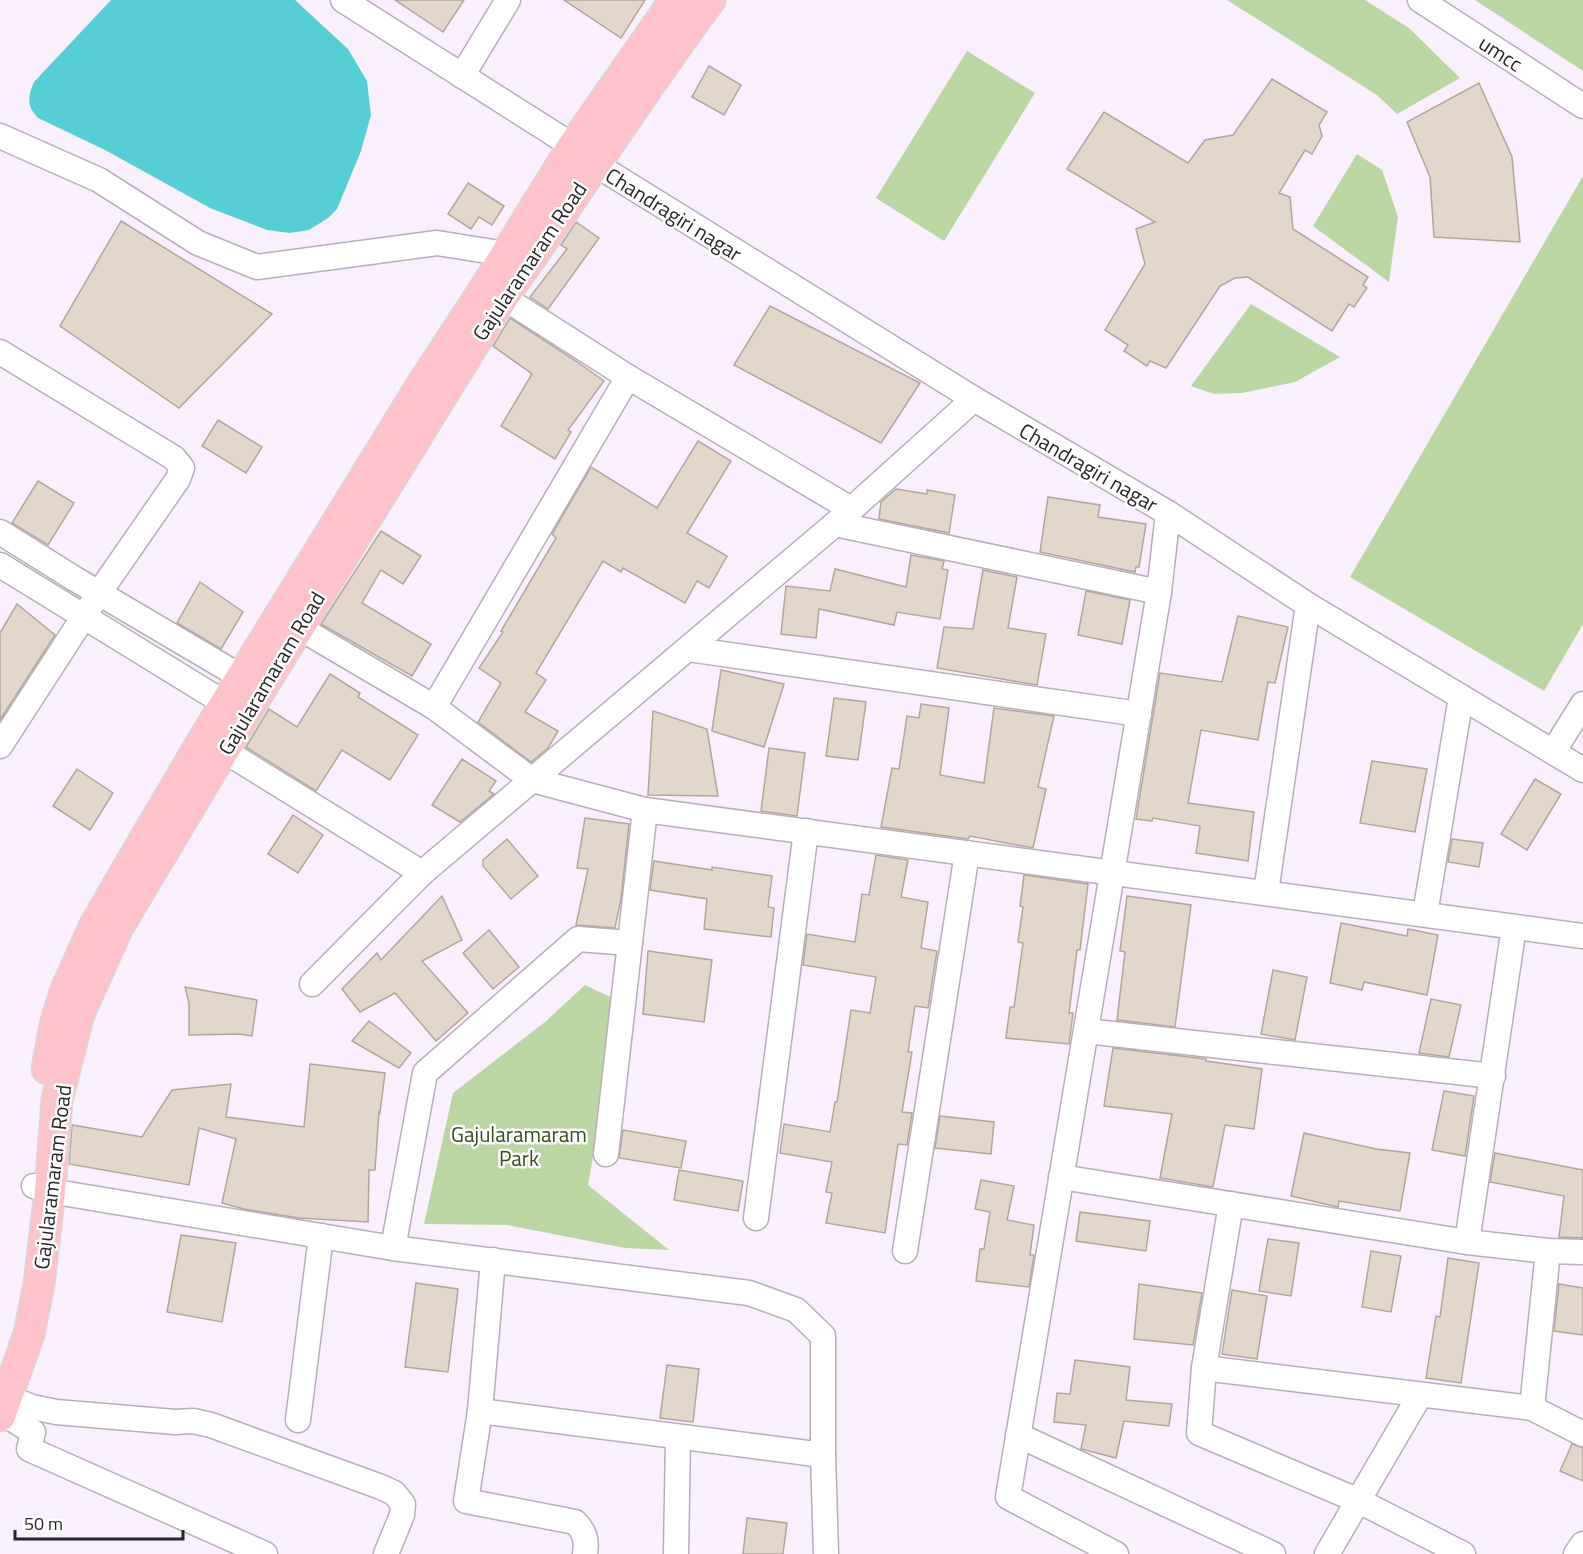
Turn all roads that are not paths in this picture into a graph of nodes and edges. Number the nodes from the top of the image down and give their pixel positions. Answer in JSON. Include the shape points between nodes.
{"nodes":[{"id":1,"x":343,"y":0,"type":"edge"},
{"id":2,"x":508,"y":0,"type":"edge"},
{"id":3,"x":675,"y":0,"type":"edge"},
{"id":4,"x":710,"y":0,"type":"edge"},
{"id":5,"x":1420,"y":0,"type":"edge"},
{"id":6,"x":462,"y":76,"type":"junction"},
{"id":7,"x":1583,"y":106,"type":"edge"},
{"id":8,"x":0,"y":136,"type":"edge"},
{"id":9,"x":584,"y":155,"type":"junction"},
{"id":10,"x":506,"y":254,"type":"junction"},
{"id":11,"x":503,"y":297,"type":"junction"},
{"id":12,"x":0,"y":352,"type":"edge"},
{"id":13,"x":628,"y":377,"type":"junction"},
{"id":14,"x":974,"y":399,"type":"junction"},
{"id":15,"x":1168,"y":513,"type":"junction"},
{"id":16,"x":843,"y":517,"type":"junction"},
{"id":17,"x":0,"y":532,"type":"edge"},
{"id":18,"x":0,"y":565,"type":"edge"},
{"id":19,"x":1159,"y":592,"type":"junction"},
{"id":20,"x":99,"y":593,"type":"junction"},
{"id":21,"x":1308,"y":605,"type":"junction"},
{"id":22,"x":86,"y":616,"type":"junction"},
{"id":23,"x":298,"y":627,"type":"junction"},
{"id":24,"x":688,"y":649,"type":"junction"},
{"id":25,"x":243,"y":678,"type":"junction"},
{"id":26,"x":1461,"y":697,"type":"junction"},
{"id":27,"x":226,"y":704,"type":"junction"},
{"id":28,"x":1583,"y":704,"type":"edge"},
{"id":29,"x":434,"y":707,"type":"junction"},
{"id":30,"x":1139,"y":714,"type":"junction"},
{"id":31,"x":0,"y":746,"type":"edge"},
{"id":32,"x":224,"y":750,"type":"junction"},
{"id":33,"x":1553,"y":752,"type":"junction"},
{"id":34,"x":1581,"y":766,"type":"edge"},
{"id":35,"x":532,"y":780,"type":"junction"},
{"id":36,"x":645,"y":810,"type":"junction"},
{"id":37,"x":806,"y":831,"type":"junction"},
{"id":38,"x":968,"y":853,"type":"junction"},
{"id":39,"x":1112,"y":872,"type":"junction"},
{"id":40,"x":422,"y":873,"type":"junction"},
{"id":41,"x":1266,"y":892,"type":"junction"},
{"id":42,"x":1425,"y":914,"type":"junction"},
{"id":43,"x":1514,"y":927,"type":"junction"},
{"id":44,"x":1583,"y":936,"type":"edge"},
{"id":45,"x":630,"y":942,"type":"junction"},
{"id":46,"x":312,"y":984,"type":"dead end"},
{"id":47,"x":1086,"y":1031,"type":"junction"},
{"id":48,"x":1493,"y":1076,"type":"junction"},
{"id":49,"x":606,"y":1154,"type":"dead end"},
{"id":50,"x":1061,"y":1177,"type":"junction"},
{"id":51,"x":42,"y":1188,"type":"junction"},
{"id":52,"x":1231,"y":1204,"type":"junction"},
{"id":53,"x":756,"y":1218,"type":"dead end"},
{"id":54,"x":321,"y":1236,"type":"junction"},
{"id":55,"x":1467,"y":1242,"type":"junction"},
{"id":56,"x":393,"y":1248,"type":"junction"},
{"id":57,"x":905,"y":1251,"type":"dead end"},
{"id":58,"x":1548,"y":1251,"type":"junction"},
{"id":59,"x":1583,"y":1252,"type":"edge"},
{"id":60,"x":493,"y":1260,"type":"junction"},
{"id":61,"x":0,"y":1364,"type":"edge"},
{"id":62,"x":1204,"y":1368,"type":"junction"},
{"id":63,"x":1420,"y":1395,"type":"junction"},
{"id":64,"x":1532,"y":1408,"type":"junction"},
{"id":65,"x":3,"y":1409,"type":"edge"},
{"id":66,"x":480,"y":1411,"type":"junction"},
{"id":67,"x":32,"y":1419,"type":"junction"},
{"id":68,"x":298,"y":1419,"type":"dead end"},
{"id":69,"x":1583,"y":1434,"type":"edge"},
{"id":70,"x":1018,"y":1435,"type":"junction"},
{"id":71,"x":678,"y":1437,"type":"junction"},
{"id":72,"x":823,"y":1455,"type":"junction"},
{"id":73,"x":1359,"y":1502,"type":"junction"},
{"id":74,"x":1583,"y":1544,"type":"edge"},
{"id":75,"x":826,"y":1553,"type":"edge"},
{"id":76,"x":265,"y":1554,"type":"edge"},
{"id":77,"x":386,"y":1554,"type":"edge"},
{"id":78,"x":585,"y":1554,"type":"edge"},
{"id":79,"x":676,"y":1554,"type":"edge"},
{"id":80,"x":1116,"y":1554,"type":"edge"},
{"id":81,"x":1273,"y":1554,"type":"edge"},
{"id":82,"x":1327,"y":1554,"type":"edge"},
{"id":83,"x":1463,"y":1554,"type":"edge"},
{"id":84,"x":1576,"y":1554,"type":"edge"}],
"edges":[{"from":1,"to":6,"type":"street","name":"Chandragiri nagar"},
{"from":2,"to":6,"type":"street"},
{"from":3,"to":9,"type":"main road","name":"Gajularamaram Road"},
{"from":4,"to":9,"type":"main road","name":"Gajularamaram Road"},
{"from":5,"to":7,"type":"street","name":"umcc"},
{"from":6,"to":9,"type":"street","name":"Chandragiri nagar"},
{"from":8,"to":10,"type":"street","via":[[99,180],[198,243],[257,267],[437,243]]},
{"from":9,"to":10,"type":"main road","name":"Gajularamaram Road","via":[[533,213]]},
{"from":9,"to":11,"type":"main road","name":"Gajularamaram Road"},
{"from":9,"to":14,"type":"street","name":"Chandragiri nagar"},
{"from":10,"to":25,"type":"main road","name":"Gajularamaram Road"},
{"from":11,"to":13,"type":"street"},
{"from":11,"to":23,"type":"main road","name":"Gajularamaram Road"},
{"from":12,"to":20,"type":"street","via":[[174,458],[182,468]]},
{"from":13,"to":16,"type":"street"},
{"from":13,"to":29,"type":"street"},
{"from":14,"to":15,"type":"street","name":"Chandragiri nagar"},
{"from":14,"to":16,"type":"street"},
{"from":15,"to":19,"type":"street"},
{"from":15,"to":21,"type":"street","name":"Chandragiri nagar"},
{"from":16,"to":19,"type":"street"},
{"from":16,"to":24,"type":"street"},
{"from":17,"to":20,"type":"street"},
{"from":18,"to":22,"type":"street"},
{"from":19,"to":30,"type":"street"},
{"from":20,"to":22,"type":"street"},
{"from":20,"to":25,"type":"street"},
{"from":21,"to":26,"type":"street","name":"Chandragiri nagar"},
{"from":21,"to":41,"type":"street"},
{"from":22,"to":27,"type":"street"},
{"from":22,"to":31,"type":"street"},
{"from":23,"to":29,"type":"street"},
{"from":23,"to":32,"type":"main road","name":"Gajularamaram Road"},
{"from":24,"to":30,"type":"street"},
{"from":24,"to":35,"type":"street"},
{"from":25,"to":27,"type":"main road","name":"Gajularamaram Road"},
{"from":26,"to":33,"type":"street","name":"Chandragiri nagar"},
{"from":26,"to":42,"type":"street"},
{"from":27,"to":51,"type":"main road","name":"Gajularamaram Road","via":[[94,927],[65,992],[55,1025],[37,1135]]},
{"from":28,"to":33,"type":"street"},
{"from":29,"to":35,"type":"street"},
{"from":30,"to":39,"type":"street"},
{"from":32,"to":40,"type":"street"},
{"from":32,"to":51,"type":"main road","name":"Gajularamaram Road","via":[[118,927],[80,1014],[57,1100]]},
{"from":33,"to":34,"type":"street","name":"Chandragiri nagar"},
{"from":35,"to":36,"type":"street"},
{"from":35,"to":40,"type":"street"},
{"from":36,"to":37,"type":"street"},
{"from":36,"to":45,"type":"street"},
{"from":37,"to":38,"type":"street"},
{"from":37,"to":53,"type":"street"},
{"from":38,"to":39,"type":"street"},
{"from":38,"to":57,"type":"street"},
{"from":39,"to":41,"type":"street"},
{"from":39,"to":47,"type":"street"},
{"from":40,"to":46,"type":"street"},
{"from":41,"to":42,"type":"street"},
{"from":42,"to":43,"type":"street"},
{"from":43,"to":44,"type":"street"},
{"from":43,"to":48,"type":"street"},
{"from":45,"to":49,"type":"street"},
{"from":45,"to":56,"type":"street","via":[[578,939],[425,1073]]},
{"from":47,"to":48,"type":"street"},
{"from":47,"to":50,"type":"street"},
{"from":48,"to":55,"type":"street"},
{"from":50,"to":52,"type":"street"},
{"from":50,"to":70,"type":"street"},
{"from":51,"to":54,"type":"street"},
{"from":51,"to":61,"type":"main road","name":"Gajularamaram Road","via":[[13,1329]]},
{"from":51,"to":65,"type":"main road","name":"Gajularamaram Road","via":[[39,1284],[29,1334]]},
{"from":52,"to":55,"type":"street"},
{"from":52,"to":62,"type":"street"},
{"from":54,"to":56,"type":"street"},
{"from":54,"to":68,"type":"street"},
{"from":55,"to":58,"type":"street"},
{"from":56,"to":60,"type":"street"},
{"from":58,"to":59,"type":"street"},
{"from":58,"to":64,"type":"street"},
{"from":60,"to":66,"type":"street"},
{"from":60,"to":72,"type":"street","via":[[749,1293],[796,1310],[823,1336]]},
{"from":62,"to":63,"type":"street"},
{"from":62,"to":73,"type":"street","via":[[1199,1433]]},
{"from":63,"to":64,"type":"street"},
{"from":63,"to":73,"type":"street"},
{"from":64,"to":69,"type":"street"},
{"from":65,"to":67,"type":"street"},
{"from":66,"to":71,"type":"street"},
{"from":66,"to":78,"type":"street","via":[[466,1501],[575,1522],[587,1541]]},
{"from":67,"to":76,"type":"street","via":[[29,1449]]},
{"from":67,"to":77,"type":"street","via":[[68,1413],[175,1422],[193,1420],[381,1487],[394,1493],[403,1504]]},
{"from":70,"to":80,"type":"street","via":[[1008,1497]]},
{"from":70,"to":81,"type":"street"},
{"from":71,"to":72,"type":"street"},
{"from":71,"to":79,"type":"street"},
{"from":72,"to":75,"type":"street"},
{"from":73,"to":82,"type":"street"},
{"from":73,"to":83,"type":"street"},
{"from":74,"to":84,"type":"street"}]}
